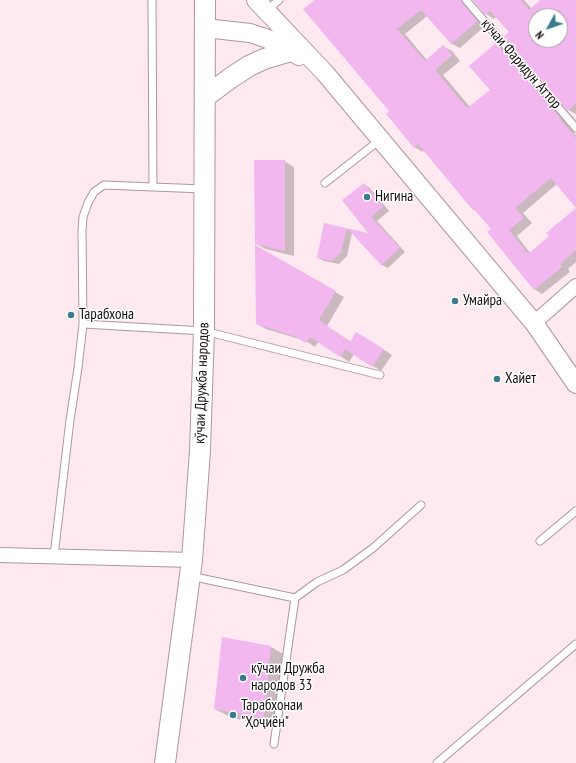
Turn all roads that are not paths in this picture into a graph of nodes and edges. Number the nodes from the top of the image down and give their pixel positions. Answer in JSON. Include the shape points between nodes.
{"nodes":[{"id":1,"x":152,"y":0,"type":"edge"},
{"id":2,"x":205,"y":0,"type":"edge"},
{"id":3,"x":466,"y":0,"type":"edge"},
{"id":4,"x":267,"y":4,"type":"edge"},
{"id":5,"x":205,"y":28,"type":"junction"},
{"id":6,"x":291,"y":51,"type":"junction"},
{"id":7,"x":325,"y":74,"type":"junction"},
{"id":8,"x":204,"y":97,"type":"junction"},
{"id":9,"x":576,"y":128,"type":"edge"},
{"id":10,"x":381,"y":139,"type":"junction"},
{"id":11,"x":325,"y":184,"type":"dead end"},
{"id":12,"x":153,"y":187,"type":"junction"},
{"id":13,"x":204,"y":189,"type":"junction"},
{"id":14,"x":576,"y":286,"type":"edge"},
{"id":15,"x":534,"y":323,"type":"junction"},
{"id":16,"x":83,"y":324,"type":"junction"},
{"id":17,"x":204,"y":331,"type":"junction"},
{"id":18,"x":380,"y":375,"type":"dead end"},
{"id":19,"x":576,"y":384,"type":"edge"},
{"id":20,"x":421,"y":506,"type":"dead end"},
{"id":21,"x":576,"y":511,"type":"edge"},
{"id":22,"x":540,"y":541,"type":"dead end"},
{"id":23,"x":0,"y":555,"type":"edge"},
{"id":24,"x":54,"y":556,"type":"junction"},
{"id":25,"x":191,"y":568,"type":"junction"},
{"id":26,"x":295,"y":598,"type":"junction"},
{"id":27,"x":576,"y":644,"type":"edge"},
{"id":28,"x":274,"y":744,"type":"dead end"},
{"id":29,"x":165,"y":763,"type":"edge"},
{"id":30,"x":437,"y":763,"type":"edge"}],
"edges":[{"from":1,"to":12,"type":"lane"},
{"from":2,"to":5,"type":"main road","name":"кӯчаи Дружба народов"},
{"from":3,"to":9,"type":"lane","name":"кӯчаи Фаридун Аттор"},
{"from":4,"to":7,"type":"street"},
{"from":5,"to":6,"type":"street","via":[[250,33]]},
{"from":5,"to":8,"type":"main road","name":"кӯчаи Дружба народов"},
{"from":6,"to":7,"type":"street"},
{"from":6,"to":8,"type":"main road","via":[[264,58]]},
{"from":7,"to":10,"type":"street"},
{"from":8,"to":13,"type":"main road","name":"кӯчаи Дружба народов"},
{"from":10,"to":11,"type":"lane"},
{"from":10,"to":15,"type":"street"},
{"from":12,"to":13,"type":"lane"},
{"from":12,"to":16,"type":"lane","via":[[104,185],[94,192],[88,203],[82,231]]},
{"from":13,"to":17,"type":"main road","name":"кӯчаи Дружба народов"},
{"from":14,"to":15,"type":"street"},
{"from":15,"to":19,"type":"street"},
{"from":16,"to":17,"type":"lane"},
{"from":16,"to":24,"type":"lane"},
{"from":17,"to":18,"type":"lane"},
{"from":17,"to":25,"type":"main road","name":"кӯчаи Дружба народов","via":[[200,451]]},
{"from":20,"to":26,"type":"lane","via":[[373,548],[343,570],[317,582]]},
{"from":21,"to":22,"type":"lane"},
{"from":23,"to":24,"type":"street"},
{"from":24,"to":25,"type":"street"},
{"from":25,"to":26,"type":"lane"},
{"from":25,"to":29,"type":"main road","name":"кӯчаи Дружба народов"},
{"from":26,"to":28,"type":"lane"},
{"from":27,"to":30,"type":"lane"}]}
